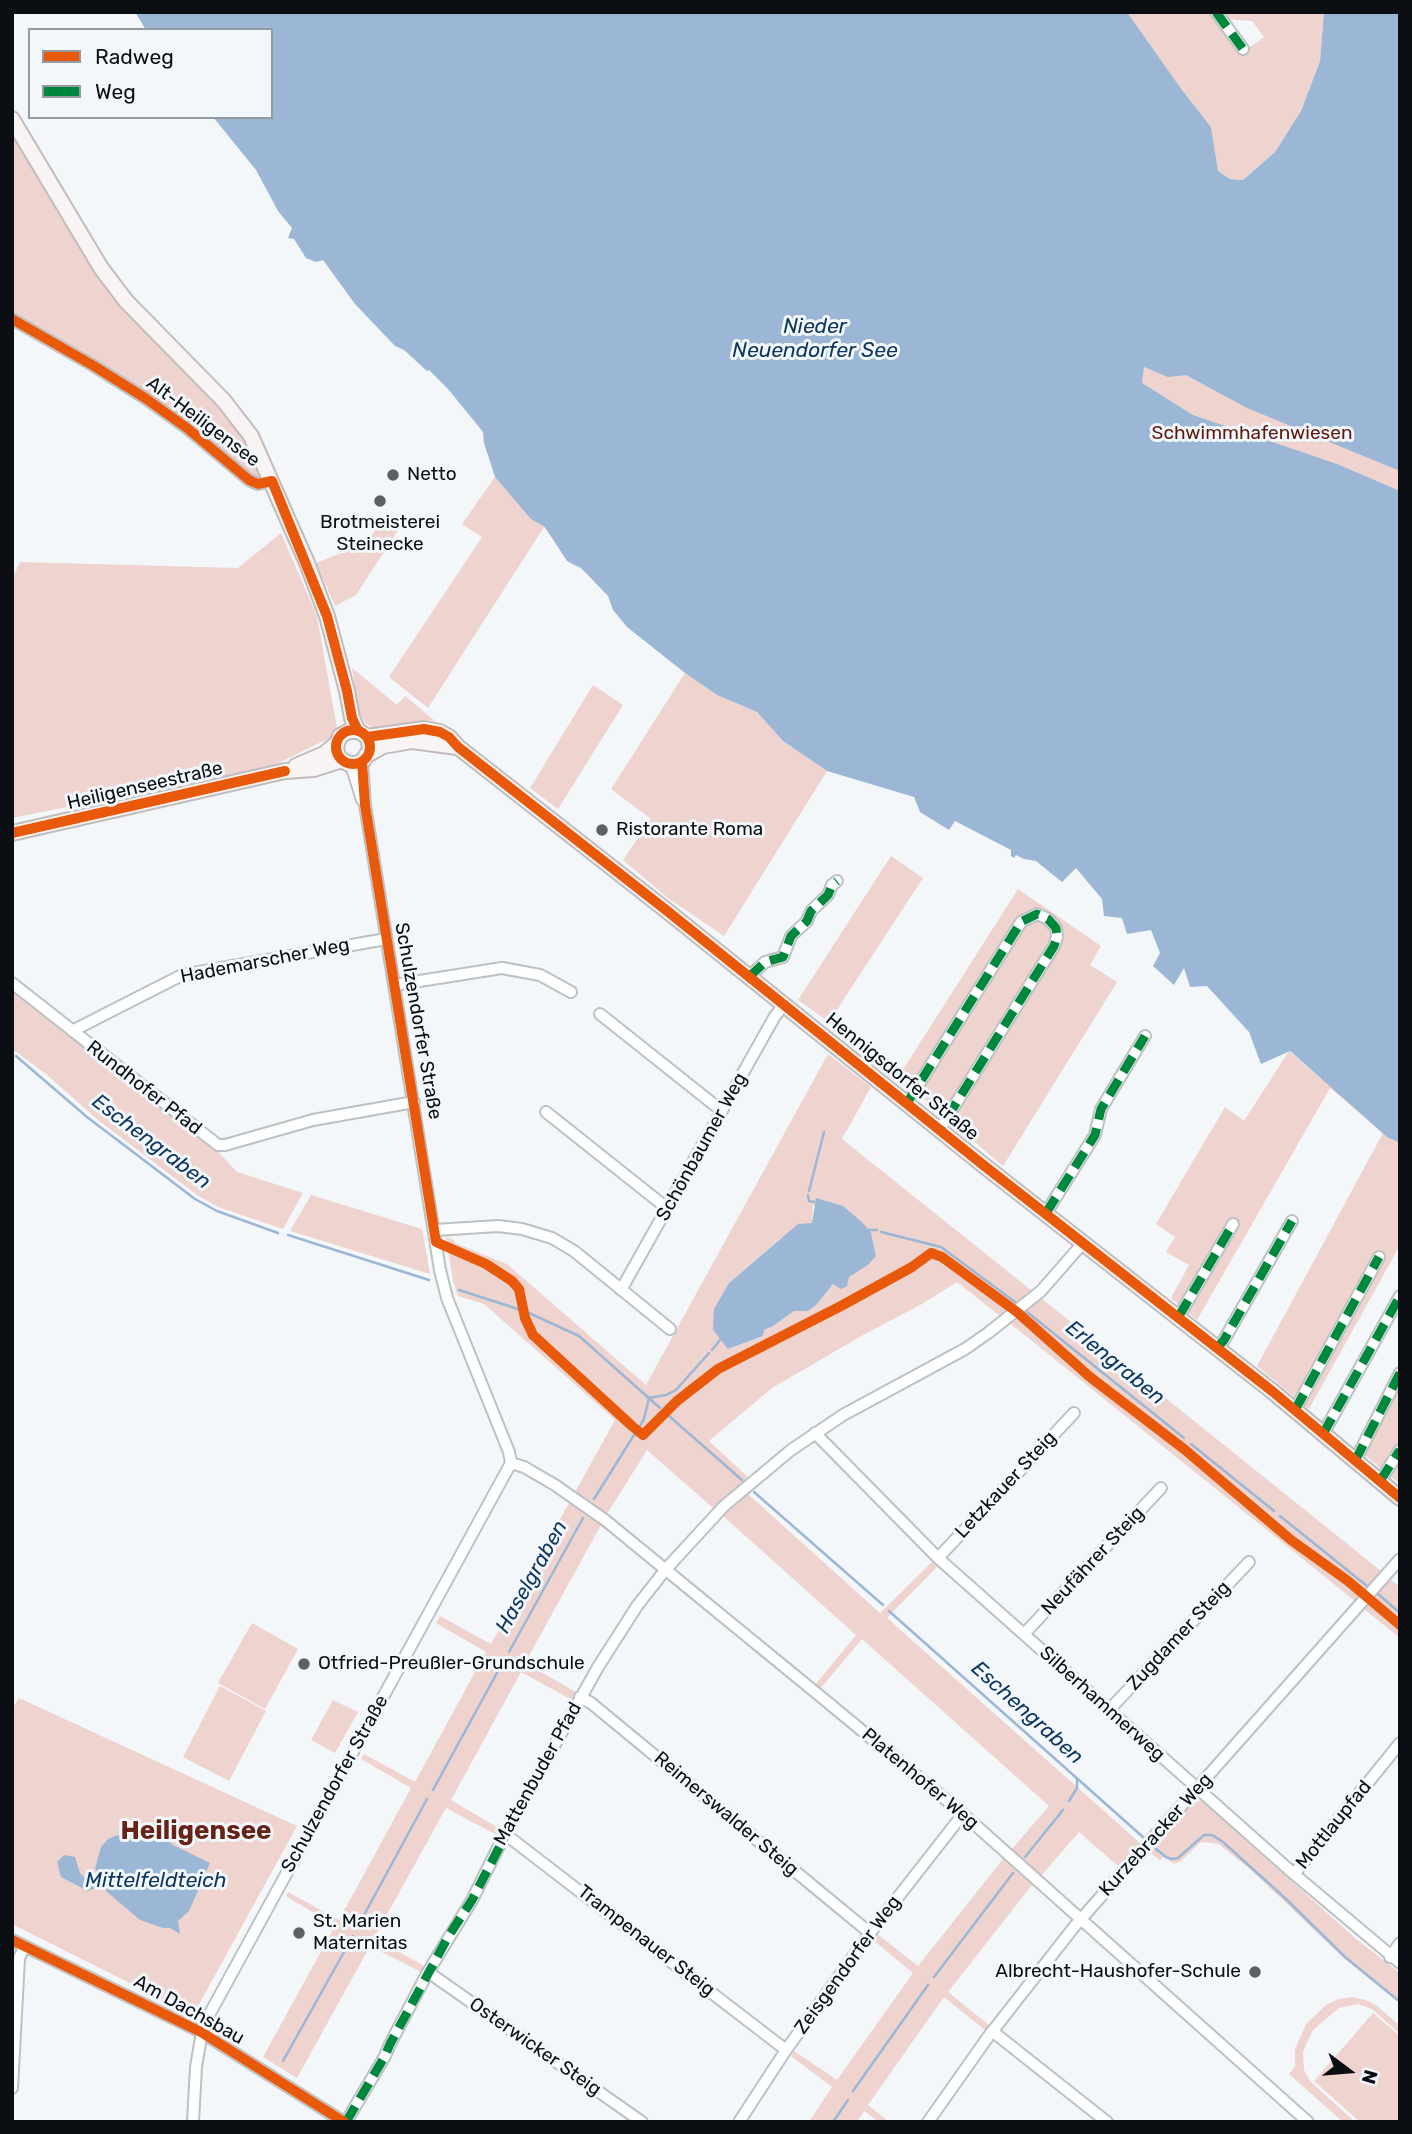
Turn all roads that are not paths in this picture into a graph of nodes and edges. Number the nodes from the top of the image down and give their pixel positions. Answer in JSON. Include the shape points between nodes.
{"nodes":[{"id":1,"x":1216,"y":12,"type":"edge"},
{"id":2,"x":1243,"y":49,"type":"dead end"},
{"id":3,"x":12,"y":119,"type":"edge"},
{"id":4,"x":12,"y":319,"type":"edge"},
{"id":5,"x":272,"y":481,"type":"junction"},
{"id":6,"x":342,"y":682,"type":"junction"},
{"id":7,"x":362,"y":734,"type":"junction"},
{"id":8,"x":339,"y":739,"type":"junction"},
{"id":9,"x":458,"y":747,"type":"junction"},
{"id":10,"x":356,"y":760,"type":"junction"},
{"id":11,"x":285,"y":771,"type":"junction"},
{"id":12,"x":12,"y":834,"type":"edge"},
{"id":13,"x":837,"y":881,"type":"dead end"},
{"id":14,"x":386,"y":939,"type":"junction"},
{"id":15,"x":749,"y":977,"type":"junction"},
{"id":16,"x":12,"y":983,"type":"edge"},
{"id":17,"x":394,"y":985,"type":"junction"},
{"id":18,"x":571,"y":992,"type":"dead end"},
{"id":19,"x":784,"y":1004,"type":"junction"},
{"id":20,"x":600,"y":1014,"type":"dead end"},
{"id":21,"x":72,"y":1031,"type":"junction"},
{"id":22,"x":1145,"y":1036,"type":"dead end"},
{"id":23,"x":414,"y":1101,"type":"junction"},
{"id":24,"x":907,"y":1103,"type":"junction"},
{"id":25,"x":722,"y":1111,"type":"junction"},
{"id":26,"x":545,"y":1112,"type":"dead end"},
{"id":27,"x":940,"y":1129,"type":"junction"},
{"id":28,"x":668,"y":1209,"type":"junction"},
{"id":29,"x":1046,"y":1213,"type":"junction"},
{"id":30,"x":1292,"y":1222,"type":"dead end"},
{"id":31,"x":1233,"y":1224,"type":"dead end"},
{"id":32,"x":435,"y":1230,"type":"junction"},
{"id":33,"x":1083,"y":1243,"type":"junction"},
{"id":34,"x":1379,"y":1257,"type":"dead end"},
{"id":35,"x":621,"y":1290,"type":"junction"},
{"id":36,"x":1400,"y":1296,"type":"edge"},
{"id":37,"x":1178,"y":1316,"type":"junction"},
{"id":38,"x":670,"y":1329,"type":"dead end"},
{"id":39,"x":1217,"y":1348,"type":"junction"},
{"id":40,"x":1400,"y":1373,"type":"edge"},
{"id":41,"x":1295,"y":1410,"type":"junction"},
{"id":42,"x":1074,"y":1413,"type":"dead end"},
{"id":43,"x":815,"y":1433,"type":"junction"},
{"id":44,"x":1323,"y":1434,"type":"junction"},
{"id":45,"x":1400,"y":1450,"type":"edge"},
{"id":46,"x":1355,"y":1461,"type":"junction"},
{"id":47,"x":511,"y":1463,"type":"junction"},
{"id":48,"x":1380,"y":1480,"type":"junction"},
{"id":49,"x":1161,"y":1488,"type":"dead end"},
{"id":50,"x":1400,"y":1497,"type":"edge"},
{"id":51,"x":939,"y":1558,"type":"junction"},
{"id":52,"x":1400,"y":1559,"type":"edge"},
{"id":53,"x":1249,"y":1562,"type":"dead end"},
{"id":54,"x":666,"y":1569,"type":"junction"},
{"id":55,"x":1024,"y":1634,"type":"junction"},
{"id":56,"x":580,"y":1698,"type":"junction"},
{"id":57,"x":1109,"y":1710,"type":"junction"},
{"id":58,"x":1400,"y":1743,"type":"edge"},
{"id":59,"x":1197,"y":1789,"type":"junction"},
{"id":60,"x":963,"y":1814,"type":"junction"},
{"id":61,"x":505,"y":1834,"type":"junction"},
{"id":62,"x":1294,"y":1874,"type":"junction"},
{"id":63,"x":1081,"y":1919,"type":"junction"},
{"id":64,"x":870,"y":1933,"type":"junction"},
{"id":65,"x":12,"y":1940,"type":"edge"},
{"id":66,"x":1400,"y":1944,"type":"edge"},
{"id":67,"x":24,"y":1947,"type":"junction"},
{"id":68,"x":1395,"y":1960,"type":"edge"},
{"id":69,"x":428,"y":1972,"type":"junction"},
{"id":70,"x":992,"y":2031,"type":"junction"},
{"id":71,"x":201,"y":2032,"type":"junction"},
{"id":72,"x":786,"y":2050,"type":"junction"},
{"id":73,"x":12,"y":2088,"type":"edge"},
{"id":74,"x":193,"y":2122,"type":"edge"},
{"id":75,"x":345,"y":2122,"type":"edge"},
{"id":76,"x":642,"y":2122,"type":"edge"},
{"id":77,"x":740,"y":2122,"type":"edge"},
{"id":78,"x":928,"y":2122,"type":"edge"},
{"id":79,"x":1107,"y":2122,"type":"edge"},
{"id":80,"x":1308,"y":2122,"type":"edge"}],
"edges":[{"from":1,"to":2,"type":"street"},
{"from":3,"to":5,"type":"main road","name":"Alt-Heiligensee","via":[[101,268],[126,301],[234,412]]},
{"from":4,"to":5,"type":"street","name":"Alt-Heiligensee","via":[[153,404],[249,480],[258,484]]},
{"from":5,"to":6,"type":"main road","name":"Alt-Heiligensee","via":[[327,616]]},
{"from":6,"to":7,"type":"main road","name":"Alt-Heiligensee","via":[[352,718]]},
{"from":6,"to":8,"type":"main road","name":"Alt-Heiligensee"},
{"from":7,"to":8,"type":"main road","via":[[349,731]]},
{"from":7,"to":9,"type":"main road","name":"Hennigsdorfer Straße","via":[[432,729]]},
{"from":7,"to":10,"type":"main road","via":[[370,746]]},
{"from":8,"to":10,"type":"main road","via":[[337,754]]},
{"from":8,"to":11,"type":"main road","name":"Heiligenseestraße","via":[[324,754]]},
{"from":9,"to":10,"type":"main road","name":"Hennigsdorfer Straße","via":[[412,741],[383,746]]},
{"from":9,"to":15,"type":"main road","name":"Hennigsdorfer Straße"},
{"from":10,"to":11,"type":"main road","name":"Heiligenseestraße"},
{"from":10,"to":14,"type":"street","name":"Schulzendorfer Straße"},
{"from":11,"to":12,"type":"main road","name":"Heiligenseestraße"},
{"from":13,"to":15,"type":"street","via":[[791,936],[783,957],[765,962]]},
{"from":14,"to":17,"type":"street","name":"Schulzendorfer Straße"},
{"from":14,"to":21,"type":"street","name":"Hademarscher Weg","via":[[182,975]]},
{"from":15,"to":19,"type":"main road","name":"Hennigsdorfer Straße"},
{"from":16,"to":21,"type":"street","name":"Rundhofer Pfad"},
{"from":17,"to":18,"type":"street","via":[[502,968],[540,975]]},
{"from":17,"to":23,"type":"street","name":"Schulzendorfer Straße"},
{"from":19,"to":24,"type":"main road","name":"Hennigsdorfer Straße"},
{"from":19,"to":25,"type":"street","name":"Schönbaumer Weg"},
{"from":20,"to":25,"type":"street"},
{"from":21,"to":23,"type":"street","name":"Rundhofer Pfad","via":[[218,1145],[313,1120]]},
{"from":22,"to":29,"type":"street","via":[[1101,1109],[1095,1135]]},
{"from":23,"to":32,"type":"street","name":"Schulzendorfer Straße"},
{"from":24,"to":27,"type":"main road","name":"Hennigsdorfer Straße"},
{"from":24,"to":27,"type":"street","name":"Hennigsdorfer Straße","via":[[1021,922],[1037,914],[1048,919],[1056,928],[1054,946]]},
{"from":25,"to":28,"type":"street","name":"Schönbaumer Weg"},
{"from":26,"to":28,"type":"street"},
{"from":27,"to":29,"type":"main road","name":"Hennigsdorfer Straße"},
{"from":28,"to":35,"type":"street","name":"Schönbaumer Weg"},
{"from":29,"to":33,"type":"main road","name":"Hennigsdorfer Straße"},
{"from":30,"to":39,"type":"street"},
{"from":31,"to":37,"type":"street"},
{"from":32,"to":35,"type":"street","via":[[498,1226],[544,1235],[574,1251]]},
{"from":32,"to":47,"type":"street","name":"Schulzendorfer Straße","via":[[447,1298]]},
{"from":33,"to":37,"type":"main road","name":"Hennigsdorfer Straße"},
{"from":33,"to":43,"type":"street","name":"Mattenbuder Pfad","via":[[1041,1291],[1002,1323],[965,1349]]},
{"from":34,"to":41,"type":"street"},
{"from":35,"to":38,"type":"street"},
{"from":36,"to":44,"type":"street"},
{"from":37,"to":39,"type":"main road","name":"Hennigsdorfer Straße"},
{"from":39,"to":41,"type":"main road","name":"Hennigsdorfer Straße"},
{"from":40,"to":46,"type":"street"},
{"from":41,"to":44,"type":"main road","name":"Hennigsdorfer Straße"},
{"from":42,"to":51,"type":"street","name":"Letzkauer Steig"},
{"from":43,"to":51,"type":"street","name":"Silberhammerweg"},
{"from":43,"to":54,"type":"street","name":"Mattenbuder Pfad","via":[[732,1499]]},
{"from":44,"to":46,"type":"main road","name":"Hennigsdorfer Straße"},
{"from":45,"to":48,"type":"street"},
{"from":46,"to":48,"type":"main road","name":"Hennigsdorfer Straße"},
{"from":47,"to":54,"type":"street","name":"Platenhofer Weg","via":[[583,1505]]},
{"from":47,"to":71,"type":"street","name":"Schulzendorfer Straße"},
{"from":48,"to":50,"type":"main road","name":"Hennigsdorfer Straße"},
{"from":49,"to":55,"type":"street","name":"Neufährer Steig"},
{"from":51,"to":55,"type":"street","name":"Silberhammerweg"},
{"from":52,"to":59,"type":"street","name":"Kurzebracker Weg"},
{"from":53,"to":57,"type":"street","name":"Zugdamer Steig"},
{"from":54,"to":56,"type":"street","name":"Mattenbuder Pfad","via":[[617,1636]]},
{"from":54,"to":60,"type":"street","name":"Platenhofer Weg"},
{"from":55,"to":57,"type":"street","name":"Silberhammerweg"},
{"from":56,"to":61,"type":"street","name":"Mattenbuder Pfad"},
{"from":56,"to":64,"type":"street","name":"Reimerswalder Steig"},
{"from":57,"to":59,"type":"street","name":"Silberhammerweg"},
{"from":58,"to":62,"type":"street","name":"Mottlaupfad"},
{"from":59,"to":62,"type":"street","name":"Silberhammerweg"},
{"from":59,"to":63,"type":"street","name":"Kurzebracker Weg"},
{"from":60,"to":63,"type":"street","name":"Platenhofer Weg"},
{"from":60,"to":64,"type":"street","name":"Zeisgendorfer Weg"},
{"from":61,"to":69,"type":"street","name":"Mattenbuder Pfad"},
{"from":61,"to":72,"type":"street","name":"Trampenauer Steig"},
{"from":62,"to":68,"type":"street","name":"Silberhammerweg"},
{"from":63,"to":70,"type":"street","name":"Kurzebracker Weg"},
{"from":63,"to":80,"type":"street","name":"Platenhofer Weg"},
{"from":64,"to":72,"type":"street","name":"Zeisgendorfer Weg"},
{"from":65,"to":67,"type":"street","name":"Am Dachsbau"},
{"from":66,"to":68,"type":"street"},
{"from":67,"to":71,"type":"street","name":"Am Dachsbau"},
{"from":67,"to":73,"type":"street","via":[[19,1958]]},
{"from":69,"to":75,"type":"street","name":"Mattenbuder Pfad","via":[[386,2056]]},
{"from":69,"to":76,"type":"street","name":"Osterwicker Steig"},
{"from":70,"to":78,"type":"street","name":"Kurzebracker Weg"},
{"from":70,"to":79,"type":"street"},
{"from":71,"to":74,"type":"street","name":"Schulzendorfer Straße"},
{"from":71,"to":75,"type":"street","name":"Am Dachsbau"},
{"from":72,"to":77,"type":"street","name":"Zeisgendorfer Weg"}]}
